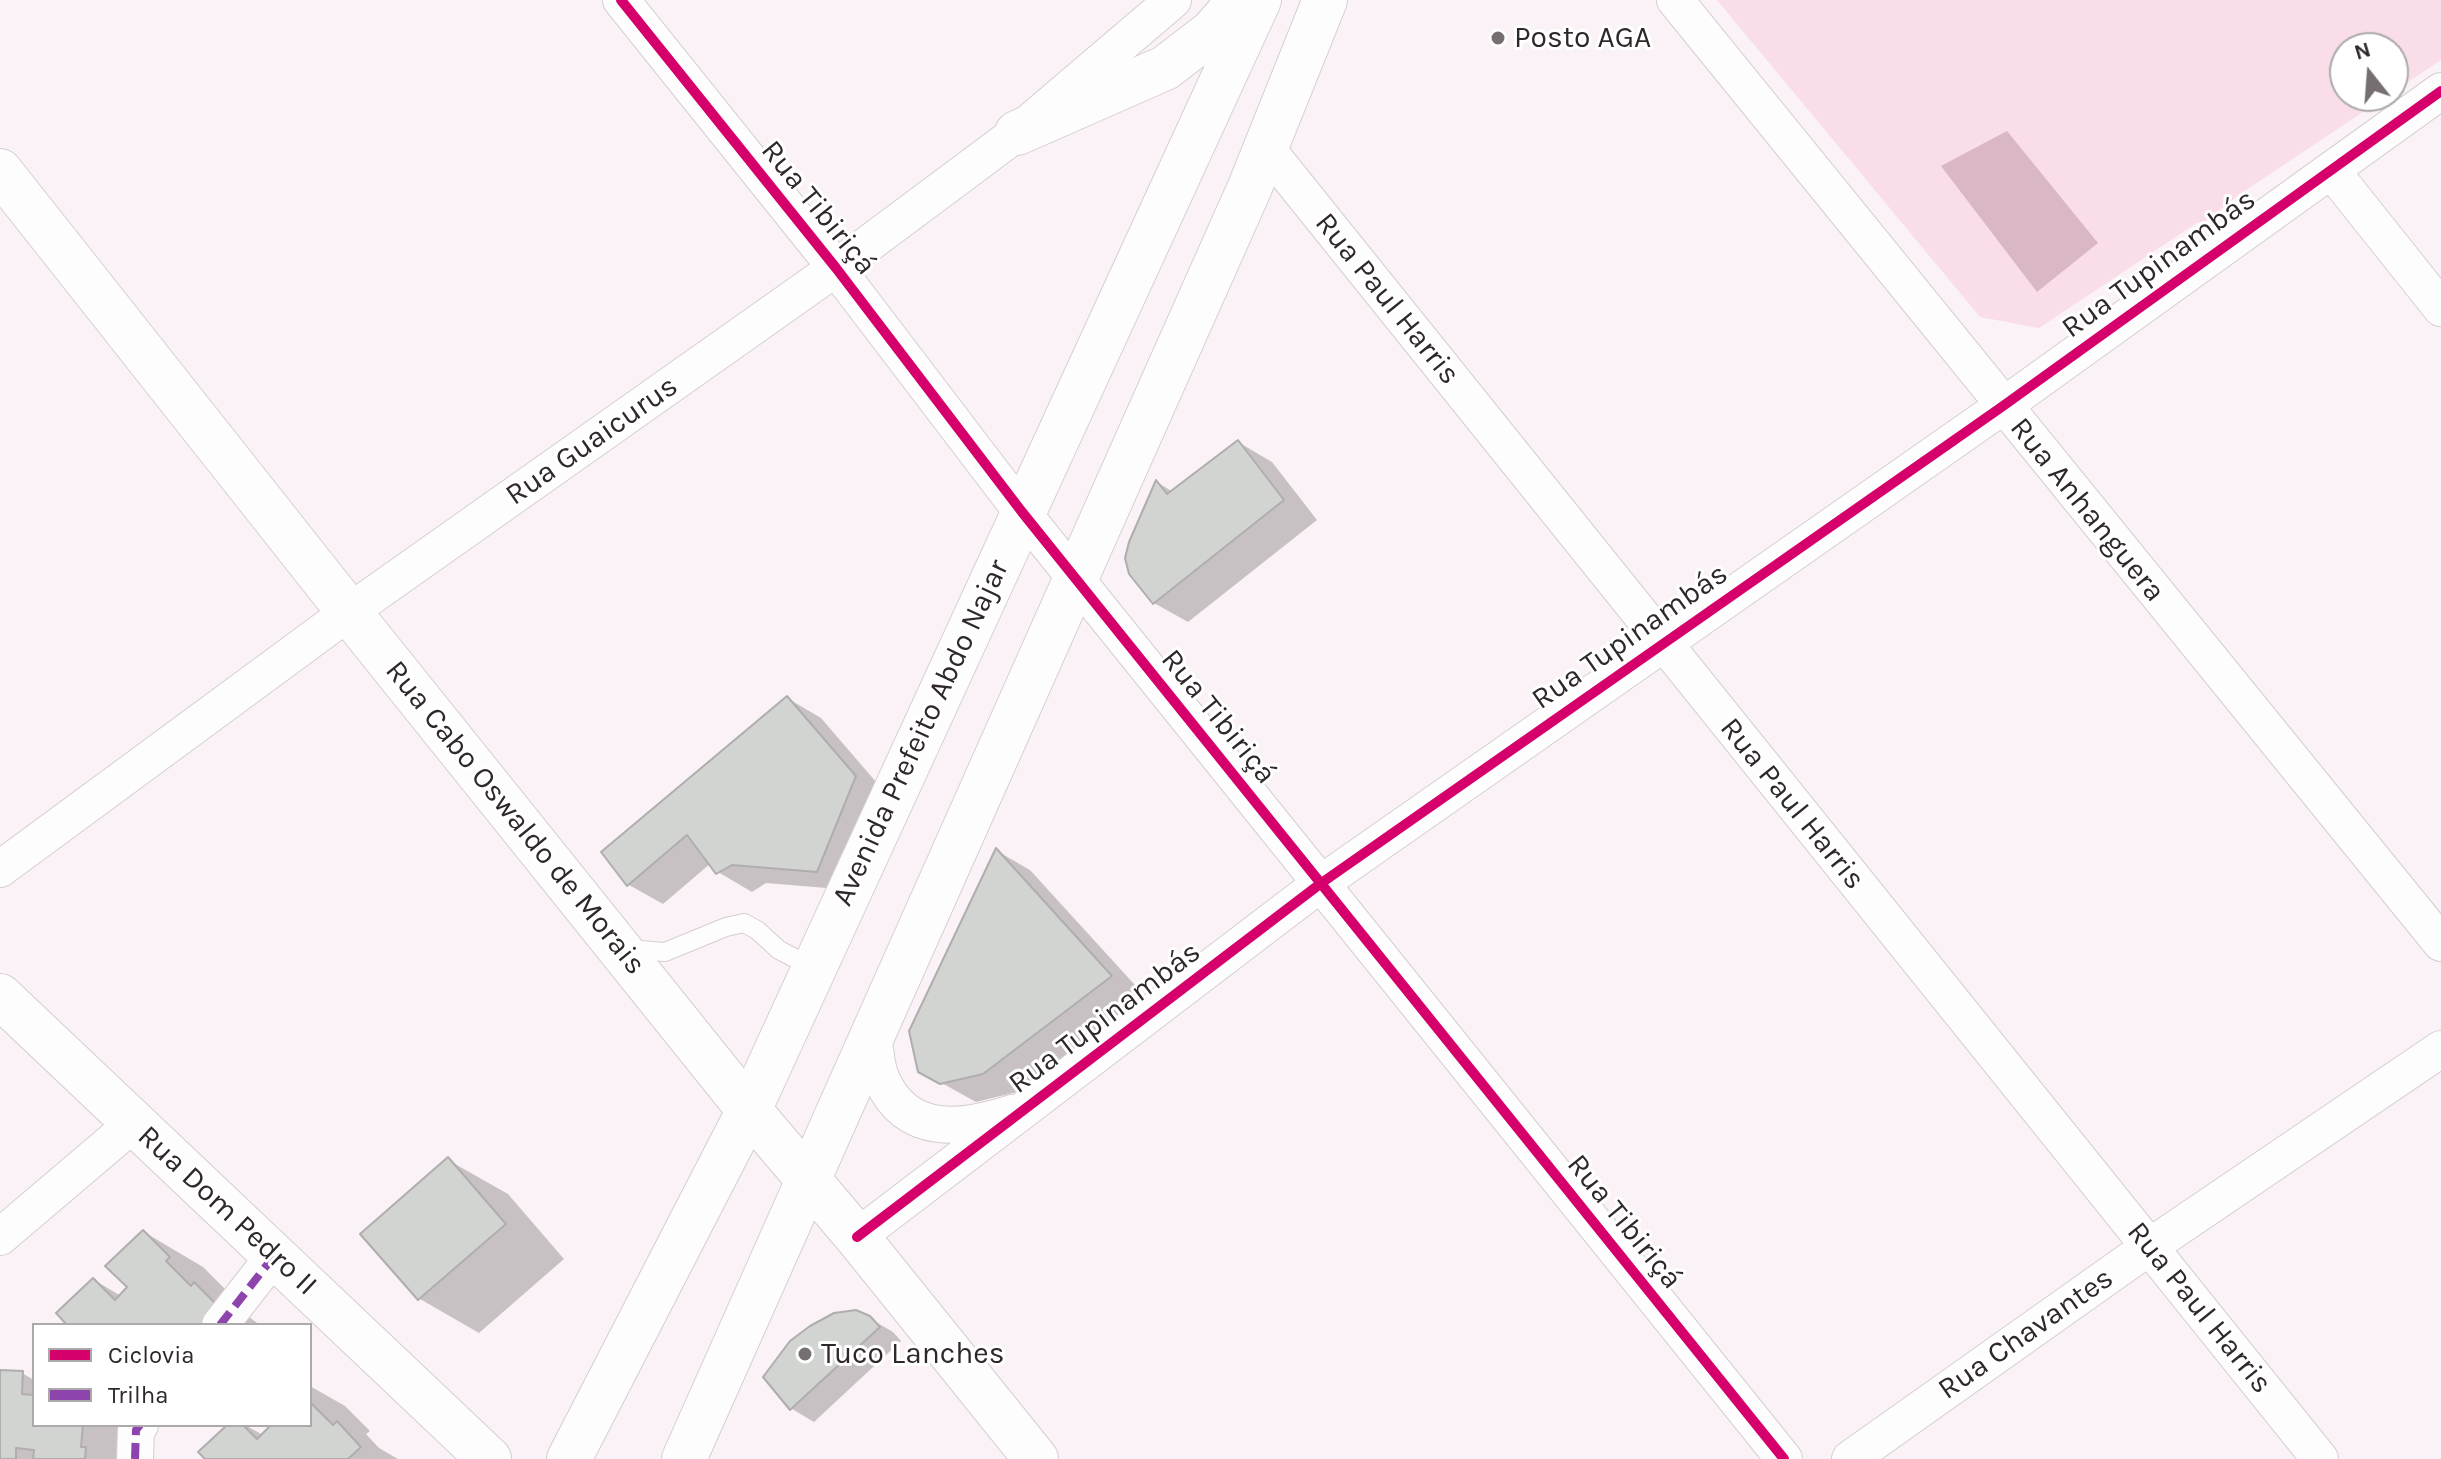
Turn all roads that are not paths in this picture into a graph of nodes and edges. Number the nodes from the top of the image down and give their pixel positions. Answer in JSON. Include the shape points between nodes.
{"nodes":[{"id":1,"x":621,"y":0,"type":"edge"},
{"id":2,"x":1240,"y":0,"type":"edge"},
{"id":3,"x":1259,"y":0,"type":"edge"},
{"id":4,"x":1325,"y":0,"type":"edge"},
{"id":5,"x":1675,"y":0,"type":"edge"},
{"id":6,"x":1158,"y":5,"type":"edge"},
{"id":7,"x":2441,"y":91,"type":"edge"},
{"id":8,"x":1017,"y":133,"type":"junction"},
{"id":9,"x":1266,"y":148,"type":"junction"},
{"id":10,"x":2331,"y":170,"type":"junction"},
{"id":11,"x":0,"y":171,"type":"edge"},
{"id":12,"x":836,"y":268,"type":"junction"},
{"id":13,"x":2441,"y":308,"type":"edge"},
{"id":14,"x":2003,"y":406,"type":"junction"},
{"id":15,"x":1022,"y":512,"type":"junction"},
{"id":16,"x":1076,"y":578,"type":"junction"},
{"id":17,"x":349,"y":612,"type":"junction"},
{"id":18,"x":1662,"y":643,"type":"junction"},
{"id":19,"x":0,"y":869,"type":"edge"},
{"id":20,"x":1320,"y":884,"type":"junction"},
{"id":21,"x":2441,"y":943,"type":"edge"},
{"id":22,"x":620,"y":949,"type":"junction"},
{"id":23,"x":814,"y":968,"type":"junction"},
{"id":24,"x":0,"y":996,"type":"edge"},
{"id":25,"x":873,"y":1037,"type":"junction"},
{"id":26,"x":2441,"y":1049,"type":"edge"},
{"id":27,"x":1025,"y":1109,"type":"junction"},
{"id":28,"x":749,"y":1110,"type":"junction"},
{"id":29,"x":134,"y":1123,"type":"junction"},
{"id":30,"x":810,"y":1180,"type":"junction"},
{"id":31,"x":0,"y":1237,"type":"edge"},
{"id":32,"x":857,"y":1237,"type":"junction"},
{"id":33,"x":2149,"y":1247,"type":"junction"},
{"id":34,"x":274,"y":1256,"type":"junction"},
{"id":35,"x":222,"y":1323,"type":"edge"},
{"id":36,"x":489,"y":1459,"type":"edge"},
{"id":37,"x":569,"y":1459,"type":"edge"},
{"id":38,"x":684,"y":1459,"type":"edge"},
{"id":39,"x":1036,"y":1459,"type":"edge"},
{"id":40,"x":1784,"y":1459,"type":"edge"},
{"id":41,"x":1850,"y":1459,"type":"edge"},
{"id":42,"x":2320,"y":1459,"type":"edge"}],
"edges":[{"from":1,"to":12,"type":"street","name":"Rua Tibiriçá"},
{"from":2,"to":8,"type":"main road","via":[[1212,32],[1165,68]]},
{"from":3,"to":15,"type":"main road","name":"Avenida Prefeito Abdo Najar"},
{"from":4,"to":9,"type":"main road"},
{"from":5,"to":14,"type":"street","name":"Rua Anhanguera"},
{"from":6,"to":8,"type":"street","name":"Rua Guaicurus"},
{"from":7,"to":10,"type":"street","name":"Rua Tupinambás"},
{"from":8,"to":12,"type":"street","name":"Rua Guaicurus"},
{"from":9,"to":16,"type":"main road"},
{"from":9,"to":18,"type":"street","name":"Rua Paul Harris"},
{"from":10,"to":13,"type":"street"},
{"from":10,"to":14,"type":"street","name":"Rua Tupinambás"},
{"from":11,"to":17,"type":"main road","name":"Rua Cabo Oswaldo de Morais"},
{"from":12,"to":15,"type":"street","name":"Rua Tibiriçá"},
{"from":12,"to":17,"type":"street","name":"Rua Guaicurus"},
{"from":14,"to":18,"type":"street","name":"Rua Tupinambás"},
{"from":14,"to":21,"type":"street","name":"Rua Anhanguera"},
{"from":15,"to":16,"type":"street","name":"Rua Tibiriçá"},
{"from":15,"to":23,"type":"main road","name":"Avenida Prefeito Abdo Najar"},
{"from":16,"to":20,"type":"street","name":"Rua Tibiriçá"},
{"from":16,"to":25,"type":"main road"},
{"from":17,"to":19,"type":"street","name":"Rua Guaicurus"},
{"from":17,"to":22,"type":"main road","name":"Rua Cabo Oswaldo de Morais"},
{"from":18,"to":20,"type":"street","name":"Rua Tupinambás"},
{"from":18,"to":33,"type":"street","name":"Rua Paul Harris"},
{"from":20,"to":27,"type":"street","name":"Rua Tupinambás"},
{"from":20,"to":40,"type":"street","name":"Rua Tibiriçá"},
{"from":22,"to":23,"type":"lane","via":[[665,952],[744,923]]},
{"from":22,"to":28,"type":"main road","name":"Rua Cabo Oswaldo de Morais"},
{"from":23,"to":28,"type":"main road","name":"Avenida Prefeito Abdo Najar"},
{"from":24,"to":29,"type":"main road","name":"Rua Dom Pedro II"},
{"from":25,"to":27,"type":"street","name":"Rua Tupinambás","via":[[882,1080],[905,1114],[941,1127]]},
{"from":25,"to":30,"type":"main road"},
{"from":26,"to":33,"type":"street","name":"Rua Chavantes"},
{"from":27,"to":32,"type":"street","name":"Rua Tupinambás"},
{"from":28,"to":30,"type":"main road","name":"Rua Cabo Oswaldo de Morais"},
{"from":28,"to":37,"type":"main road","name":"Avenida Prefeito Abdo Najar"},
{"from":29,"to":31,"type":"street"},
{"from":29,"to":34,"type":"main road","name":"Rua Dom Pedro II"},
{"from":30,"to":32,"type":"main road","name":"Rua Cabo Oswaldo de Morais"},
{"from":30,"to":38,"type":"main road"},
{"from":32,"to":39,"type":"main road","name":"Rua Cabo Oswaldo de Morais"},
{"from":33,"to":41,"type":"street","name":"Rua Chavantes"},
{"from":33,"to":42,"type":"street","name":"Rua Paul Harris"},
{"from":34,"to":35,"type":"street"},
{"from":34,"to":36,"type":"main road","name":"Rua Dom Pedro II"}]}
